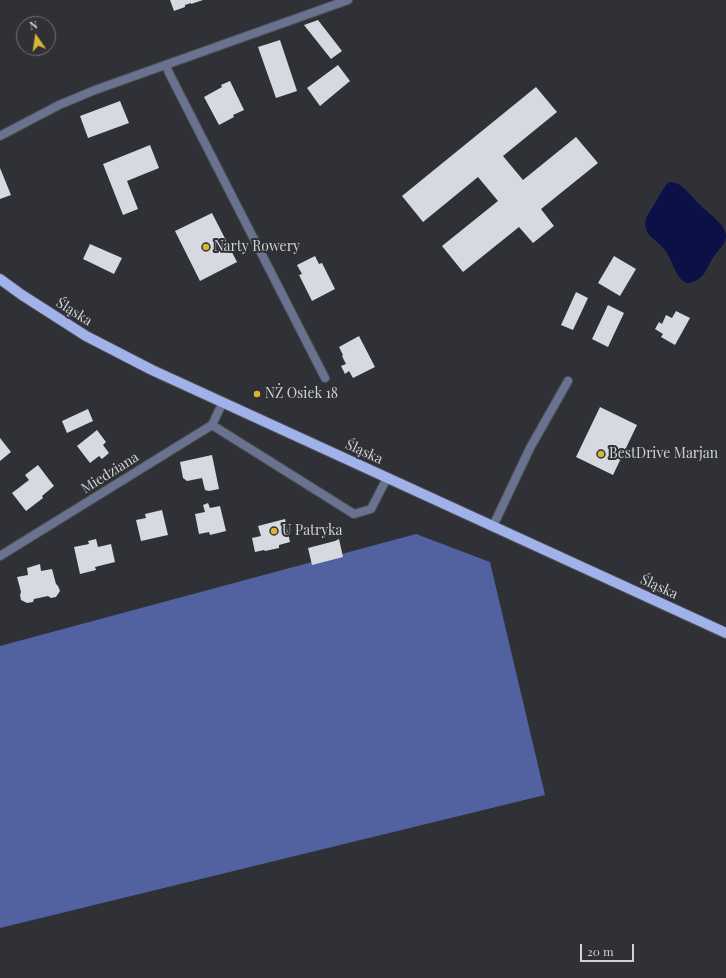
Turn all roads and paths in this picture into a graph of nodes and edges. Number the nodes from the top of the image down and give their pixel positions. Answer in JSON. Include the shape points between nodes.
{"nodes":[{"id":1,"x":348,"y":0,"type":"edge"},
{"id":2,"x":166,"y":65,"type":"junction"},
{"id":3,"x":0,"y":136,"type":"edge"},
{"id":4,"x":0,"y":279,"type":"edge"},
{"id":5,"x":325,"y":378,"type":"dead end"},
{"id":6,"x":568,"y":381,"type":"dead end"},
{"id":7,"x":223,"y":402,"type":"junction"},
{"id":8,"x":212,"y":425,"type":"junction"},
{"id":9,"x":387,"y":478,"type":"junction"},
{"id":10,"x":493,"y":526,"type":"junction"},
{"id":11,"x":0,"y":556,"type":"edge"},
{"id":12,"x":726,"y":633,"type":"edge"}],
"edges":[{"from":1,"to":2,"type":"street"},
{"from":2,"to":3,"type":"street","via":[[95,90]]},
{"from":2,"to":5,"type":"street"},
{"from":4,"to":7,"type":"main road","name":"Śląska","via":[[86,336]]},
{"from":6,"to":10,"type":"street","via":[[530,448]]},
{"from":7,"to":8,"type":"street"},
{"from":7,"to":9,"type":"main road","name":"Śląska"},
{"from":8,"to":9,"type":"street","via":[[354,514],[371,509]]},
{"from":8,"to":11,"type":"street","name":"Miedziana"},
{"from":9,"to":10,"type":"main road","name":"Śląska"},
{"from":10,"to":12,"type":"main road","name":"Śląska"}]}
